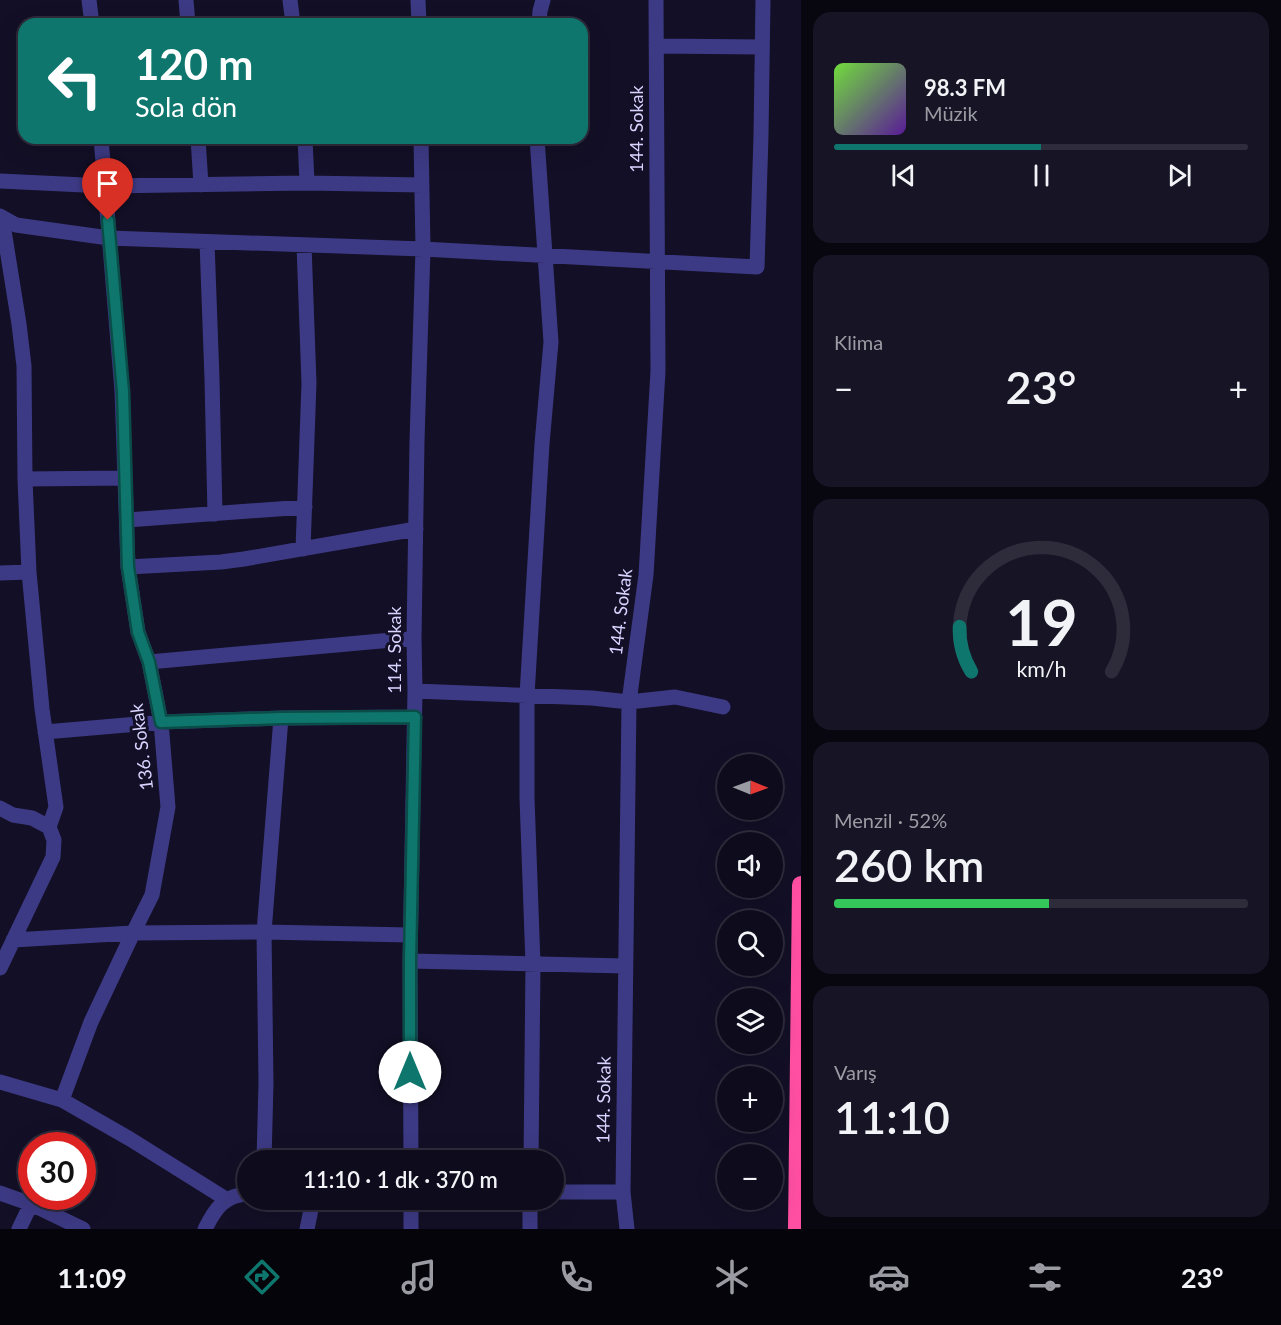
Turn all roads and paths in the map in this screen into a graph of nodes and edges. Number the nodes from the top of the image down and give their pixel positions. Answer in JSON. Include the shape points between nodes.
{"nodes":[{"id":1,"x":89,"y":0,"type":"edge"},
{"id":2,"x":186,"y":0,"type":"edge"},
{"id":3,"x":290,"y":0,"type":"edge"},
{"id":4,"x":418,"y":0,"type":"edge"},
{"id":5,"x":543,"y":0,"type":"edge"},
{"id":6,"x":656,"y":0,"type":"edge"},
{"id":7,"x":763,"y":0,"type":"edge"},
{"id":8,"x":91,"y":18,"type":"edge"},
{"id":9,"x":188,"y":18,"type":"edge"},
{"id":10,"x":292,"y":18,"type":"edge"},
{"id":11,"x":419,"y":18,"type":"edge"},
{"id":12,"x":539,"y":18,"type":"edge"},
{"id":13,"x":656,"y":46,"type":"junction"},
{"id":14,"x":762,"y":48,"type":"junction"},
{"id":15,"x":102,"y":144,"type":"edge"},
{"id":16,"x":198,"y":144,"type":"edge"},
{"id":17,"x":305,"y":144,"type":"edge"},
{"id":18,"x":421,"y":144,"type":"edge"},
{"id":19,"x":537,"y":144,"type":"edge"},
{"id":20,"x":0,"y":181,"type":"edge"},
{"id":21,"x":307,"y":183,"type":"junction"},
{"id":22,"x":201,"y":185,"type":"junction"},
{"id":23,"x":422,"y":185,"type":"junction"},
{"id":24,"x":105,"y":186,"type":"junction"},
{"id":25,"x":1,"y":217,"type":"edge"},
{"id":26,"x":109,"y":238,"type":"junction"},
{"id":27,"x":207,"y":242,"type":"junction"},
{"id":28,"x":304,"y":245,"type":"junction"},
{"id":29,"x":423,"y":249,"type":"junction"},
{"id":30,"x":545,"y":255,"type":"junction"},
{"id":31,"x":657,"y":263,"type":"junction"},
{"id":32,"x":125,"y":478,"type":"junction"},
{"id":33,"x":25,"y":479,"type":"junction"},
{"id":34,"x":305,"y":507,"type":"junction"},
{"id":35,"x":215,"y":514,"type":"junction"},
{"id":36,"x":127,"y":520,"type":"junction"},
{"id":37,"x":416,"y":529,"type":"junction"},
{"id":38,"x":303,"y":549,"type":"junction"},
{"id":39,"x":128,"y":567,"type":"junction"},
{"id":40,"x":29,"y":572,"type":"junction"},
{"id":41,"x":0,"y":573,"type":"edge"},
{"id":42,"x":414,"y":638,"type":"junction"},
{"id":43,"x":149,"y":662,"type":"junction"},
{"id":44,"x":415,"y":691,"type":"junction"},
{"id":45,"x":527,"y":695,"type":"junction"},
{"id":46,"x":629,"y":702,"type":"junction"},
{"id":47,"x":723,"y":707,"type":"dead end"},
{"id":48,"x":415,"y":717,"type":"junction"},
{"id":49,"x":281,"y":718,"type":"junction"},
{"id":50,"x":161,"y":722,"type":"junction"},
{"id":51,"x":45,"y":732,"type":"junction"},
{"id":52,"x":0,"y":808,"type":"edge"},
{"id":53,"x":49,"y":827,"type":"junction"},
{"id":54,"x":801,"y":885,"type":"edge"},
{"id":55,"x":264,"y":932,"type":"junction"},
{"id":56,"x":133,"y":933,"type":"junction"},
{"id":57,"x":410,"y":935,"type":"junction"},
{"id":58,"x":13,"y":940,"type":"junction"},
{"id":59,"x":410,"y":961,"type":"junction"},
{"id":60,"x":533,"y":964,"type":"junction"},
{"id":61,"x":625,"y":966,"type":"junction"},
{"id":62,"x":0,"y":968,"type":"edge"},
{"id":63,"x":0,"y":1082,"type":"edge"},
{"id":64,"x":62,"y":1100,"type":"junction"},
{"id":65,"x":264,"y":1150,"type":"edge"},
{"id":66,"x":411,"y":1150,"type":"edge"},
{"id":67,"x":531,"y":1150,"type":"edge"},
{"id":68,"x":564,"y":1192,"type":"edge"},
{"id":69,"x":623,"y":1192,"type":"junction"},
{"id":70,"x":0,"y":1193,"type":"edge"},
{"id":71,"x":237,"y":1195,"type":"edge"},
{"id":72,"x":18,"y":1199,"type":"edge"},
{"id":73,"x":226,"y":1199,"type":"junction"},
{"id":74,"x":28,"y":1210,"type":"edge"},
{"id":75,"x":43,"y":1210,"type":"edge"},
{"id":76,"x":311,"y":1210,"type":"edge"},
{"id":77,"x":411,"y":1210,"type":"edge"},
{"id":78,"x":530,"y":1210,"type":"edge"},
{"id":79,"x":19,"y":1229,"type":"edge"},
{"id":80,"x":83,"y":1229,"type":"edge"},
{"id":81,"x":205,"y":1229,"type":"edge"},
{"id":82,"x":308,"y":1229,"type":"edge"},
{"id":83,"x":411,"y":1229,"type":"edge"},
{"id":84,"x":530,"y":1229,"type":"edge"},
{"id":85,"x":627,"y":1229,"type":"edge"},
{"id":86,"x":797,"y":1229,"type":"edge"}],
"edges":[{"from":1,"to":8,"type":"street"},
{"from":2,"to":9,"type":"street"},
{"from":3,"to":10,"type":"street"},
{"from":4,"to":11,"type":"street"},
{"from":5,"to":12,"type":"street"},
{"from":6,"to":13,"type":"street","name":"144. Sokak"},
{"from":7,"to":14,"type":"street"},
{"from":13,"to":14,"type":"street"},
{"from":13,"to":31,"type":"street","name":"144. Sokak"},
{"from":14,"to":31,"type":"street","via":[[757,267]]},
{"from":15,"to":24,"type":"street","name":"136. Sokak"},
{"from":16,"to":22,"type":"street"},
{"from":17,"to":21,"type":"street"},
{"from":18,"to":23,"type":"street","name":"114. Sokak"},
{"from":19,"to":30,"type":"street"},
{"from":20,"to":24,"type":"street"},
{"from":21,"to":22,"type":"street"},
{"from":21,"to":23,"type":"street"},
{"from":22,"to":24,"type":"street"},
{"from":23,"to":29,"type":"street","name":"114. Sokak"},
{"from":24,"to":26,"type":"street","name":"136. Sokak"},
{"from":25,"to":26,"type":"street","via":[[16,225]]},
{"from":25,"to":33,"type":"street","via":[[24,366]]},
{"from":26,"to":27,"type":"street"},
{"from":26,"to":32,"type":"street","name":"136. Sokak","via":[[123,392]]},
{"from":27,"to":28,"type":"street"},
{"from":27,"to":35,"type":"street"},
{"from":28,"to":29,"type":"street"},
{"from":28,"to":34,"type":"street","via":[[309,383]]},
{"from":29,"to":30,"type":"street"},
{"from":29,"to":37,"type":"street","name":"114. Sokak"},
{"from":30,"to":31,"type":"street"},
{"from":30,"to":45,"type":"street","via":[[551,342]]},
{"from":31,"to":46,"type":"street","name":"144. Sokak","via":[[658,371],[646,575]]},
{"from":32,"to":33,"type":"street"},
{"from":32,"to":36,"type":"street","name":"136. Sokak"},
{"from":33,"to":40,"type":"street"},
{"from":34,"to":35,"type":"street"},
{"from":34,"to":38,"type":"street"},
{"from":35,"to":36,"type":"street"},
{"from":36,"to":39,"type":"street","name":"136. Sokak"},
{"from":37,"to":38,"type":"street"},
{"from":37,"to":42,"type":"street","name":"114. Sokak"},
{"from":38,"to":39,"type":"street","via":[[221,562]]},
{"from":39,"to":43,"type":"street","name":"136. Sokak","via":[[138,632]]},
{"from":40,"to":41,"type":"street"},
{"from":40,"to":51,"type":"street"},
{"from":42,"to":43,"type":"street"},
{"from":42,"to":44,"type":"street","name":"114. Sokak"},
{"from":43,"to":50,"type":"street","name":"136. Sokak"},
{"from":44,"to":45,"type":"street"},
{"from":44,"to":48,"type":"street","name":"114. Sokak"},
{"from":45,"to":46,"type":"street"},
{"from":45,"to":60,"type":"street"},
{"from":46,"to":47,"type":"street","via":[[675,697]]},
{"from":46,"to":61,"type":"street","name":"144. Sokak"},
{"from":48,"to":49,"type":"street"},
{"from":48,"to":57,"type":"street","name":"114. Sokak"},
{"from":49,"to":50,"type":"street"},
{"from":49,"to":55,"type":"street"},
{"from":50,"to":51,"type":"street"},
{"from":50,"to":56,"type":"street","name":"136. Sokak","via":[[168,807],[152,895]]},
{"from":51,"to":53,"type":"street","via":[[56,807]]},
{"from":52,"to":53,"type":"street"},
{"from":53,"to":58,"type":"street","via":[[54,840],[53,857]]},
{"from":54,"to":86,"type":"highway"},
{"from":55,"to":56,"type":"street"},
{"from":55,"to":57,"type":"street"},
{"from":55,"to":65,"type":"street"},
{"from":56,"to":58,"type":"street"},
{"from":56,"to":64,"type":"street","name":"136. Sokak","via":[[91,1022]]},
{"from":57,"to":59,"type":"street","name":"114. Sokak"},
{"from":58,"to":62,"type":"street"},
{"from":59,"to":60,"type":"street"},
{"from":59,"to":66,"type":"street","name":"114. Sokak"},
{"from":60,"to":61,"type":"street"},
{"from":60,"to":67,"type":"street"},
{"from":61,"to":69,"type":"street","name":"144. Sokak"},
{"from":63,"to":64,"type":"street"},
{"from":64,"to":73,"type":"street"},
{"from":68,"to":69,"type":"street"},
{"from":69,"to":85,"type":"street","name":"144. Sokak"},
{"from":70,"to":72,"type":"street"},
{"from":71,"to":73,"type":"street"},
{"from":73,"to":81,"type":"street"},
{"from":74,"to":79,"type":"street"},
{"from":75,"to":80,"type":"street"},
{"from":76,"to":82,"type":"street"},
{"from":77,"to":83,"type":"street"},
{"from":78,"to":84,"type":"street"}]}
